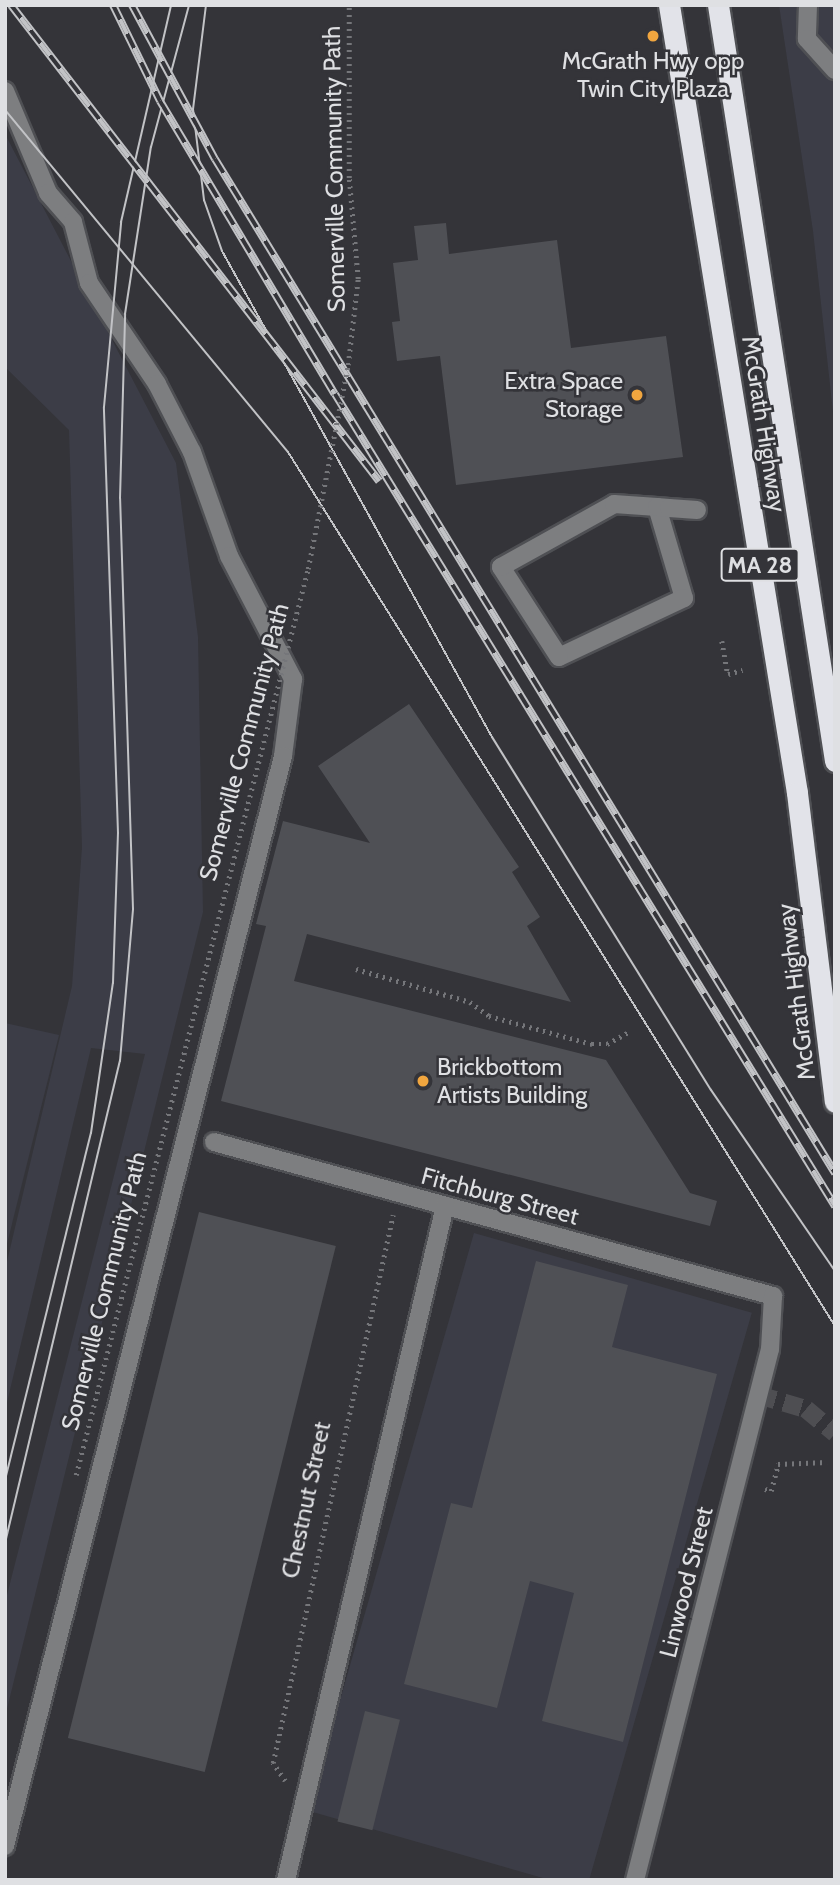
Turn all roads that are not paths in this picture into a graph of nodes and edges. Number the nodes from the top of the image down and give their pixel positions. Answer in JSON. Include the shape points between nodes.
{"nodes":[{"id":1,"x":669,"y":5,"type":"edge"},
{"id":2,"x":808,"y":5,"type":"edge"},
{"id":3,"x":719,"y":7,"type":"edge"},
{"id":4,"x":835,"y":71,"type":"edge"},
{"id":5,"x":5,"y":91,"type":"edge"},
{"id":6,"x":657,"y":507,"type":"junction"},
{"id":7,"x":697,"y":510,"type":"dead end"},
{"id":8,"x":835,"y":761,"type":"edge"},
{"id":9,"x":835,"y":1102,"type":"edge"},
{"id":10,"x":214,"y":1142,"type":"dead end"},
{"id":11,"x":445,"y":1206,"type":"junction"},
{"id":12,"x":772,"y":1296,"type":"joint"},
{"id":13,"x":5,"y":1846,"type":"edge"},
{"id":14,"x":286,"y":1880,"type":"edge"},
{"id":15,"x":635,"y":1880,"type":"edge"}],
"edges":[{"from":1,"to":9,"type":"highway","name":"McGrath Highway","number":"MA 28","via":[[791,753]]},
{"from":2,"to":4,"type":"street","via":[[807,39]]},
{"from":3,"to":8,"type":"highway","name":"McGrath Highway","number":"MA 28"},
{"from":5,"to":13,"type":"street","via":[[48,193],[73,222],[89,283],[157,384],[192,452],[229,556],[293,679],[283,756]]},
{"from":6,"to":6,"type":"street","via":[[614,504],[501,567],[559,657],[684,597]]},
{"from":6,"to":7,"type":"street"},
{"from":10,"to":11,"type":"street","name":"Fitchburg Street"},
{"from":11,"to":12,"type":"street","name":"Fitchburg Street"},
{"from":11,"to":14,"type":"street"},
{"from":12,"to":15,"type":"street","name":"Linwood Street","via":[[770,1349]]}]}
